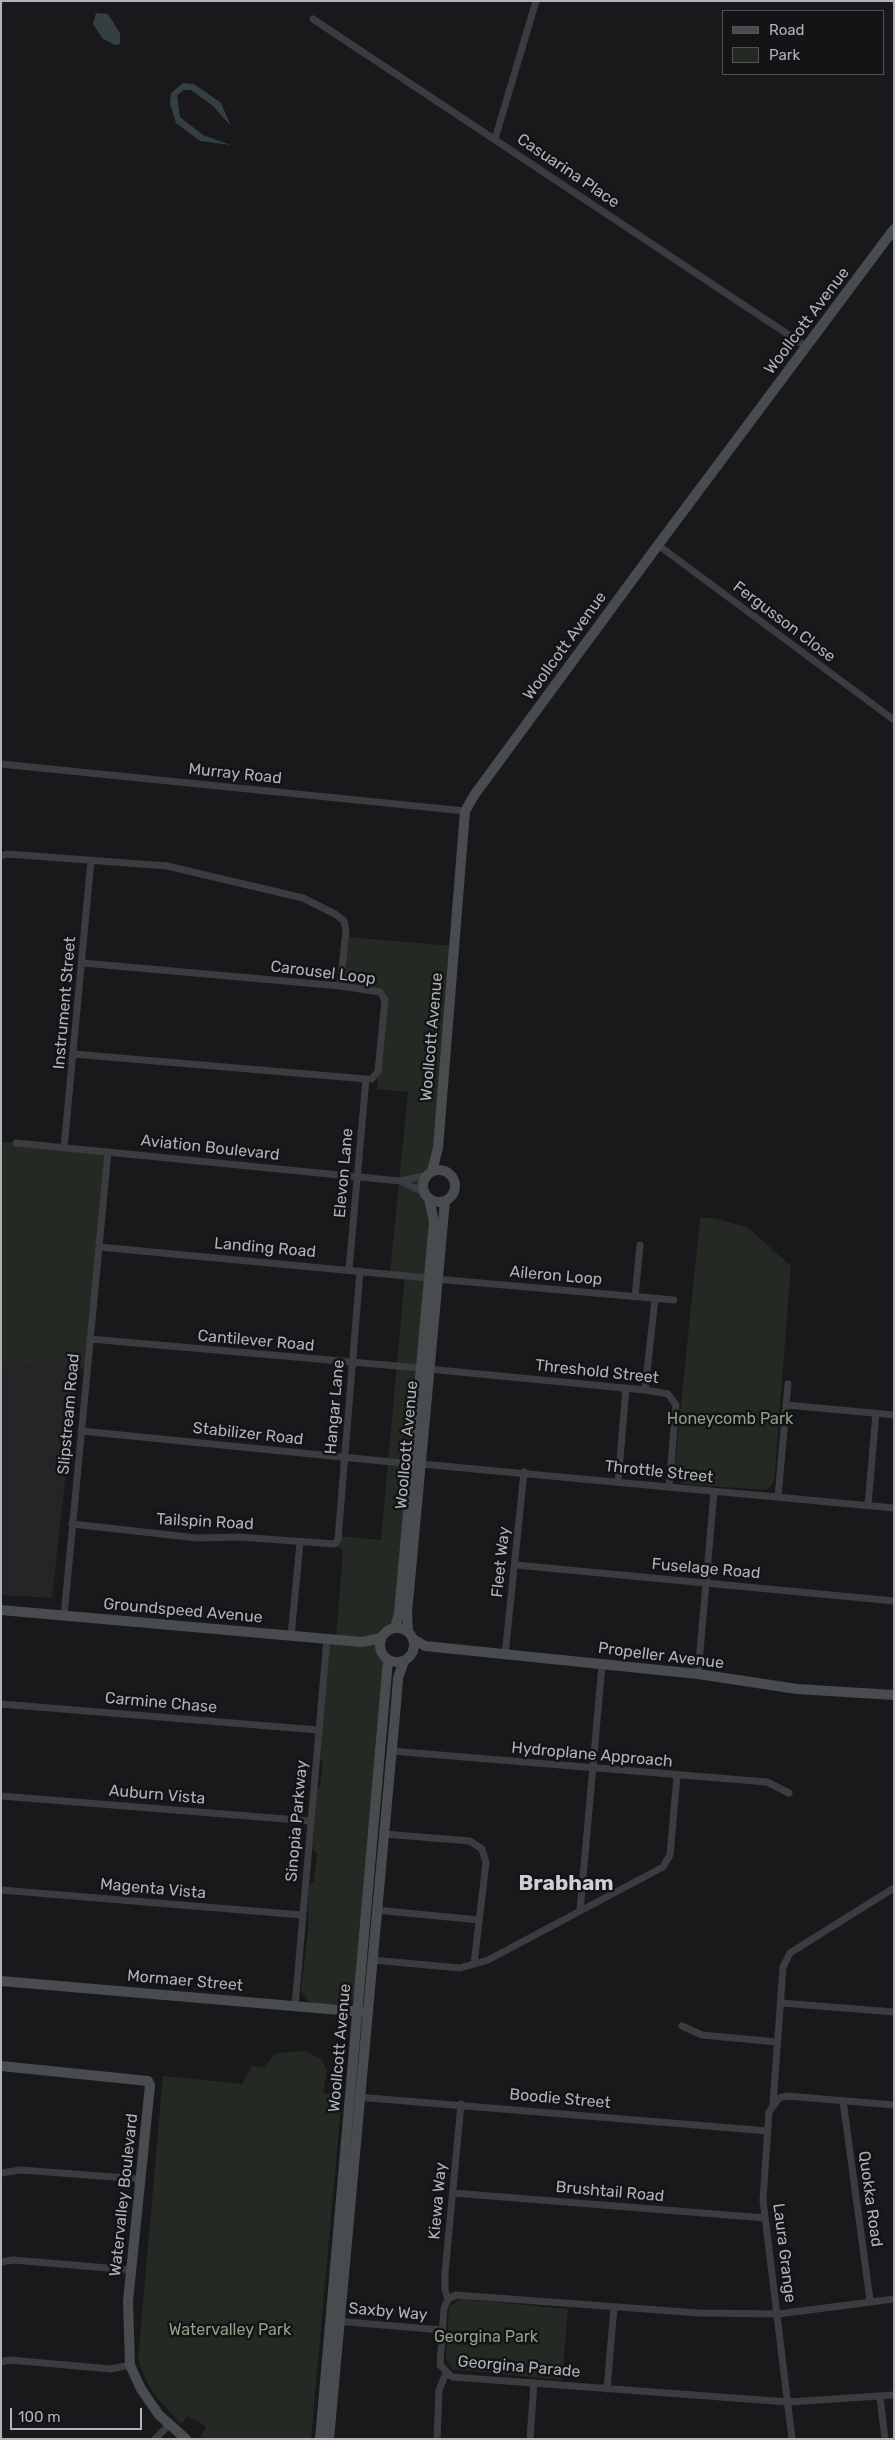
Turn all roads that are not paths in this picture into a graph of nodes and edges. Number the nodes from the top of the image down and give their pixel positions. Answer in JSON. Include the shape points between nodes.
{"nodes":[{"id":1,"x":536,"y":1,"type":"edge"},
{"id":2,"x":313,"y":19,"type":"dead end"},
{"id":3,"x":495,"y":139,"type":"junction"},
{"id":4,"x":894,"y":229,"type":"edge"},
{"id":5,"x":806,"y":347,"type":"junction"},
{"id":6,"x":658,"y":545,"type":"junction"},
{"id":7,"x":894,"y":720,"type":"edge"},
{"id":8,"x":1,"y":764,"type":"edge"},
{"id":9,"x":465,"y":811,"type":"junction"},
{"id":10,"x":1,"y":856,"type":"edge"},
{"id":11,"x":91,"y":860,"type":"junction"},
{"id":12,"x":83,"y":963,"type":"junction"},
{"id":13,"x":340,"y":986,"type":"junction"},
{"id":14,"x":74,"y":1054,"type":"junction"},
{"id":15,"x":366,"y":1080,"type":"junction"},
{"id":16,"x":16,"y":1144,"type":"dead end"},
{"id":17,"x":64,"y":1148,"type":"junction"},
{"id":18,"x":438,"y":1148,"type":"junction"},
{"id":19,"x":108,"y":1152,"type":"junction"},
{"id":20,"x":446,"y":1171,"type":"junction"},
{"id":21,"x":430,"y":1173,"type":"junction"},
{"id":22,"x":357,"y":1177,"type":"junction"},
{"id":23,"x":400,"y":1181,"type":"junction"},
{"id":24,"x":427,"y":1195,"type":"junction"},
{"id":25,"x":445,"y":1200,"type":"junction"},
{"id":26,"x":640,"y":1245,"type":"dead end"},
{"id":27,"x":99,"y":1247,"type":"junction"},
{"id":28,"x":349,"y":1270,"type":"junction"},
{"id":29,"x":360,"y":1271,"type":"junction"},
{"id":30,"x":432,"y":1278,"type":"junction"},
{"id":31,"x":635,"y":1297,"type":"junction"},
{"id":32,"x":655,"y":1299,"type":"junction"},
{"id":33,"x":674,"y":1300,"type":"dead end"},
{"id":34,"x":90,"y":1339,"type":"junction"},
{"id":35,"x":352,"y":1364,"type":"junction"},
{"id":36,"x":424,"y":1369,"type":"junction"},
{"id":37,"x":788,"y":1384,"type":"dead end"},
{"id":38,"x":626,"y":1388,"type":"junction"},
{"id":39,"x":645,"y":1390,"type":"junction"},
{"id":40,"x":787,"y":1405,"type":"junction"},
{"id":41,"x":876,"y":1413,"type":"junction"},
{"id":42,"x":894,"y":1415,"type":"edge"},
{"id":43,"x":81,"y":1431,"type":"junction"},
{"id":44,"x":344,"y":1458,"type":"junction"},
{"id":45,"x":416,"y":1464,"type":"junction"},
{"id":46,"x":524,"y":1472,"type":"junction"},
{"id":47,"x":618,"y":1482,"type":"junction"},
{"id":48,"x":669,"y":1486,"type":"junction"},
{"id":49,"x":714,"y":1492,"type":"junction"},
{"id":50,"x":778,"y":1497,"type":"junction"},
{"id":51,"x":868,"y":1506,"type":"junction"},
{"id":52,"x":894,"y":1508,"type":"edge"},
{"id":53,"x":72,"y":1524,"type":"junction"},
{"id":54,"x":300,"y":1543,"type":"junction"},
{"id":55,"x":336,"y":1544,"type":"joint"},
{"id":56,"x":516,"y":1565,"type":"junction"},
{"id":57,"x":706,"y":1583,"type":"junction"},
{"id":58,"x":894,"y":1601,"type":"edge"},
{"id":59,"x":1,"y":1610,"type":"edge"},
{"id":60,"x":64,"y":1616,"type":"junction"},
{"id":61,"x":395,"y":1628,"type":"junction"},
{"id":62,"x":410,"y":1635,"type":"junction"},
{"id":63,"x":291,"y":1636,"type":"junction"},
{"id":64,"x":382,"y":1638,"type":"junction"},
{"id":65,"x":327,"y":1639,"type":"junction"},
{"id":66,"x":362,"y":1642,"type":"junction"},
{"id":67,"x":424,"y":1646,"type":"junction"},
{"id":68,"x":380,"y":1650,"type":"junction"},
{"id":69,"x":412,"y":1653,"type":"junction"},
{"id":70,"x":505,"y":1655,"type":"junction"},
{"id":71,"x":388,"y":1660,"type":"junction"},
{"id":72,"x":404,"y":1660,"type":"junction"},
{"id":73,"x":602,"y":1664,"type":"junction"},
{"id":74,"x":698,"y":1674,"type":"junction"},
{"id":75,"x":894,"y":1695,"type":"edge"},
{"id":76,"x":1,"y":1704,"type":"edge"},
{"id":77,"x":318,"y":1730,"type":"junction"},
{"id":78,"x":392,"y":1751,"type":"junction"},
{"id":79,"x":593,"y":1769,"type":"junction"},
{"id":80,"x":677,"y":1776,"type":"junction"},
{"id":81,"x":789,"y":1792,"type":"dead end"},
{"id":82,"x":1,"y":1796,"type":"edge"},
{"id":83,"x":310,"y":1821,"type":"junction"},
{"id":84,"x":384,"y":1834,"type":"junction"},
{"id":85,"x":894,"y":1888,"type":"edge"},
{"id":86,"x":1,"y":1890,"type":"edge"},
{"id":87,"x":376,"y":1910,"type":"junction"},
{"id":88,"x":580,"y":1911,"type":"junction"},
{"id":89,"x":302,"y":1915,"type":"junction"},
{"id":90,"x":479,"y":1920,"type":"junction"},
{"id":91,"x":372,"y":1960,"type":"junction"},
{"id":92,"x":474,"y":1964,"type":"junction"},
{"id":93,"x":1,"y":1981,"type":"edge"},
{"id":94,"x":781,"y":2003,"type":"junction"},
{"id":95,"x":295,"y":2006,"type":"junction"},
{"id":96,"x":362,"y":2012,"type":"junction"},
{"id":97,"x":894,"y":2012,"type":"edge"},
{"id":98,"x":682,"y":2026,"type":"dead end"},
{"id":99,"x":777,"y":2042,"type":"junction"},
{"id":100,"x":1,"y":2066,"type":"edge"},
{"id":101,"x":355,"y":2096,"type":"junction"},
{"id":102,"x":843,"y":2101,"type":"junction"},
{"id":103,"x":461,"y":2104,"type":"junction"},
{"id":104,"x":773,"y":2104,"type":"junction"},
{"id":105,"x":894,"y":2105,"type":"edge"},
{"id":106,"x":768,"y":2131,"type":"junction"},
{"id":107,"x":1,"y":2173,"type":"edge"},
{"id":108,"x":140,"y":2179,"type":"junction"},
{"id":109,"x":453,"y":2193,"type":"junction"},
{"id":110,"x":765,"y":2218,"type":"junction"},
{"id":111,"x":1,"y":2262,"type":"edge"},
{"id":112,"x":131,"y":2270,"type":"junction"},
{"id":113,"x":894,"y":2299,"type":"edge"},
{"id":114,"x":448,"y":2300,"type":"junction"},
{"id":115,"x":870,"y":2300,"type":"junction"},
{"id":116,"x":614,"y":2306,"type":"junction"},
{"id":117,"x":778,"y":2314,"type":"junction"},
{"id":118,"x":335,"y":2321,"type":"junction"},
{"id":119,"x":442,"y":2330,"type":"junction"},
{"id":120,"x":1,"y":2362,"type":"edge"},
{"id":121,"x":130,"y":2365,"type":"junction"},
{"id":122,"x":446,"y":2373,"type":"junction"},
{"id":123,"x":534,"y":2383,"type":"junction"},
{"id":124,"x":607,"y":2389,"type":"junction"},
{"id":125,"x":894,"y":2395,"type":"edge"},
{"id":126,"x":880,"y":2397,"type":"junction"},
{"id":127,"x":788,"y":2402,"type":"junction"},
{"id":128,"x":169,"y":2425,"type":"junction"},
{"id":129,"x":155,"y":2439,"type":"edge"},
{"id":130,"x":186,"y":2439,"type":"edge"},
{"id":131,"x":320,"y":2439,"type":"edge"},
{"id":132,"x":329,"y":2439,"type":"edge"},
{"id":133,"x":437,"y":2439,"type":"edge"},
{"id":134,"x":530,"y":2439,"type":"edge"},
{"id":135,"x":792,"y":2439,"type":"edge"},
{"id":136,"x":885,"y":2439,"type":"edge"}],
"edges":[{"from":1,"to":3,"type":"street"},
{"from":2,"to":3,"type":"street","name":"Casuarina Place"},
{"from":3,"to":5,"type":"street","name":"Casuarina Place"},
{"from":4,"to":5,"type":"street","name":"Woollcott Avenue"},
{"from":5,"to":6,"type":"street","name":"Woollcott Avenue"},
{"from":6,"to":7,"type":"street","name":"Fergusson Close"},
{"from":6,"to":9,"type":"street","name":"Woollcott Avenue"},
{"from":8,"to":9,"type":"street","name":"Murray Road"},
{"from":9,"to":18,"type":"street","name":"Woollcott Avenue"},
{"from":10,"to":11,"type":"street"},
{"from":11,"to":12,"type":"street","name":"Instrument Street"},
{"from":11,"to":13,"type":"street","via":[[184,869],[302,898],[335,914],[344,921],[346,931]]},
{"from":12,"to":13,"type":"street","name":"Carousel Loop"},
{"from":12,"to":14,"type":"street","name":"Instrument Street"},
{"from":13,"to":15,"type":"street","name":"Carousel Loop","via":[[380,992],[385,1000],[378,1072]]},
{"from":14,"to":15,"type":"street"},
{"from":14,"to":17,"type":"street","name":"Instrument Street"},
{"from":15,"to":22,"type":"street","name":"Elevon Lane"},
{"from":16,"to":17,"type":"street","name":"Aviation Boulevard"},
{"from":17,"to":19,"type":"street","name":"Aviation Boulevard"},
{"from":18,"to":20,"type":"street","name":"Woollcott Avenue"},
{"from":18,"to":21,"type":"street","name":"Woollcott Avenue"},
{"from":19,"to":22,"type":"street","name":"Aviation Boulevard"},
{"from":19,"to":27,"type":"street","name":"Slipstream Road"},
{"from":20,"to":21,"type":"street"},
{"from":20,"to":25,"type":"street","name":"Woollcott Avenue","via":[[455,1184],[453,1194]]},
{"from":21,"to":23,"type":"street","name":"Aviation Boulevard"},
{"from":21,"to":24,"type":"street","name":"Woollcott Avenue","via":[[424,1183]]},
{"from":22,"to":23,"type":"street","name":"Aviation Boulevard"},
{"from":22,"to":28,"type":"street","name":"Elevon Lane"},
{"from":23,"to":24,"type":"street","name":"Aviation Boulevard"},
{"from":24,"to":25,"type":"street","via":[[437,1201]]},
{"from":24,"to":30,"type":"street","name":"Woollcott Avenue","via":[[434,1222]]},
{"from":25,"to":30,"type":"street","name":"Woollcott Avenue"},
{"from":26,"to":31,"type":"street"},
{"from":27,"to":28,"type":"street","name":"Landing Road"},
{"from":27,"to":34,"type":"street","name":"Slipstream Road"},
{"from":28,"to":29,"type":"street","name":"Landing Road"},
{"from":29,"to":30,"type":"street","name":"Landing Road"},
{"from":29,"to":35,"type":"street","name":"Hangar Lane"},
{"from":30,"to":31,"type":"street","name":"Aileron Loop"},
{"from":30,"to":36,"type":"street","name":"Woollcott Avenue"},
{"from":31,"to":32,"type":"street","name":"Aileron Loop"},
{"from":32,"to":33,"type":"street","name":"Aileron Loop"},
{"from":32,"to":39,"type":"street"},
{"from":34,"to":35,"type":"street","name":"Cantilever Road"},
{"from":34,"to":43,"type":"street","name":"Slipstream Road"},
{"from":35,"to":36,"type":"street","name":"Cantilever Road"},
{"from":35,"to":44,"type":"street","name":"Hangar Lane"},
{"from":36,"to":38,"type":"street","name":"Threshold Street"},
{"from":36,"to":45,"type":"street","name":"Woollcott Avenue"},
{"from":37,"to":40,"type":"street"},
{"from":38,"to":39,"type":"street","name":"Threshold Street"},
{"from":38,"to":47,"type":"street"},
{"from":39,"to":48,"type":"street","name":"Threshold Street","via":[[668,1394],[676,1405]]},
{"from":40,"to":41,"type":"street"},
{"from":40,"to":50,"type":"street"},
{"from":41,"to":42,"type":"street"},
{"from":41,"to":51,"type":"street"},
{"from":43,"to":44,"type":"street","name":"Stabilizer Road"},
{"from":43,"to":53,"type":"street","name":"Slipstream Road"},
{"from":44,"to":45,"type":"street","name":"Stabilizer Road"},
{"from":44,"to":55,"type":"street","name":"Hangar Lane"},
{"from":45,"to":46,"type":"street","name":"Throttle Street"},
{"from":45,"to":61,"type":"street","name":"Woollcott Avenue"},
{"from":45,"to":62,"type":"street","name":"Woollcott Avenue","via":[[407,1613]]},
{"from":46,"to":47,"type":"street","name":"Throttle Street"},
{"from":46,"to":56,"type":"street","name":"Fleet Way"},
{"from":47,"to":48,"type":"street","name":"Throttle Street"},
{"from":48,"to":49,"type":"street","name":"Throttle Street"},
{"from":49,"to":50,"type":"street","name":"Throttle Street"},
{"from":49,"to":57,"type":"street"},
{"from":50,"to":51,"type":"street","name":"Throttle Street"},
{"from":51,"to":52,"type":"street","name":"Throttle Street"},
{"from":53,"to":54,"type":"street","name":"Tailspin Road","via":[[197,1538],[239,1537]]},
{"from":53,"to":60,"type":"street","name":"Slipstream Road"},
{"from":54,"to":55,"type":"street","name":"Tailspin Road"},
{"from":54,"to":63,"type":"street"},
{"from":56,"to":57,"type":"street","name":"Fuselage Road"},
{"from":56,"to":70,"type":"street","name":"Fleet Way"},
{"from":57,"to":58,"type":"street","name":"Fuselage Road"},
{"from":57,"to":74,"type":"street"},
{"from":59,"to":60,"type":"street","name":"Groundspeed Avenue"},
{"from":60,"to":63,"type":"street","name":"Groundspeed Avenue"},
{"from":61,"to":62,"type":"street"},
{"from":61,"to":64,"type":"street"},
{"from":62,"to":67,"type":"street","name":"Propeller Avenue"},
{"from":62,"to":69,"type":"street","name":"Woollcott Avenue"},
{"from":63,"to":65,"type":"street","name":"Groundspeed Avenue"},
{"from":64,"to":66,"type":"street","name":"Groundspeed Avenue"},
{"from":64,"to":68,"type":"street"},
{"from":65,"to":66,"type":"street","name":"Groundspeed Avenue"},
{"from":65,"to":77,"type":"street","name":"Sinopia Parkway"},
{"from":66,"to":68,"type":"street","name":"Groundspeed Avenue"},
{"from":67,"to":69,"type":"street"},
{"from":67,"to":70,"type":"street","name":"Propeller Avenue"},
{"from":68,"to":71,"type":"street"},
{"from":69,"to":72,"type":"street"},
{"from":70,"to":73,"type":"street","name":"Propeller Avenue"},
{"from":71,"to":72,"type":"street"},
{"from":71,"to":96,"type":"street","name":"Woollcott Avenue"},
{"from":72,"to":78,"type":"street","name":"Woollcott Avenue","via":[[398,1678]]},
{"from":73,"to":74,"type":"street","name":"Propeller Avenue"},
{"from":73,"to":79,"type":"street"},
{"from":74,"to":75,"type":"street","name":"Propeller Avenue","via":[[797,1689]]},
{"from":76,"to":77,"type":"street","name":"Carmine Chase"},
{"from":77,"to":83,"type":"street","name":"Sinopia Parkway"},
{"from":78,"to":79,"type":"street","name":"Hydroplane Approach"},
{"from":78,"to":84,"type":"street","name":"Woollcott Avenue"},
{"from":79,"to":80,"type":"street","name":"Hydroplane Approach"},
{"from":79,"to":88,"type":"street"},
{"from":80,"to":81,"type":"street","name":"Hydroplane Approach","via":[[767,1782]]},
{"from":80,"to":88,"type":"street","via":[[670,1854],[662,1867]]},
{"from":82,"to":83,"type":"street","name":"Auburn Vista"},
{"from":83,"to":89,"type":"street","name":"Sinopia Parkway"},
{"from":84,"to":87,"type":"street","name":"Woollcott Avenue"},
{"from":84,"to":90,"type":"street","via":[[470,1841],[482,1849],[486,1863]]},
{"from":85,"to":94,"type":"street","name":"Laura Grange","via":[[790,1952],[783,1967]]},
{"from":86,"to":89,"type":"street","name":"Magenta Vista"},
{"from":87,"to":90,"type":"street"},
{"from":87,"to":91,"type":"street","name":"Woollcott Avenue"},
{"from":88,"to":92,"type":"street","via":[[488,1960]]},
{"from":89,"to":95,"type":"street","name":"Sinopia Parkway"},
{"from":90,"to":92,"type":"street"},
{"from":91,"to":92,"type":"street","via":[[460,1968]]},
{"from":91,"to":96,"type":"street","name":"Woollcott Avenue"},
{"from":93,"to":95,"type":"street","name":"Mormaer Street"},
{"from":94,"to":97,"type":"street"},
{"from":94,"to":99,"type":"street","name":"Laura Grange"},
{"from":95,"to":96,"type":"street","name":"Mormaer Street"},
{"from":96,"to":101,"type":"street","name":"Woollcott Avenue"},
{"from":98,"to":99,"type":"street","via":[[702,2035]]},
{"from":99,"to":104,"type":"street","name":"Laura Grange"},
{"from":100,"to":108,"type":"street","name":"Watervalley Boulevard","via":[[148,2081]]},
{"from":101,"to":103,"type":"street","name":"Boodie Street"},
{"from":101,"to":118,"type":"street","name":"Woollcott Avenue"},
{"from":102,"to":104,"type":"street","via":[[787,2096]]},
{"from":102,"to":105,"type":"street"},
{"from":102,"to":115,"type":"street","name":"Quokka Road"},
{"from":103,"to":106,"type":"street","name":"Boodie Street"},
{"from":103,"to":109,"type":"street","name":"Kiewa Way"},
{"from":104,"to":106,"type":"street","name":"Laura Grange"},
{"from":106,"to":110,"type":"street","name":"Laura Grange","via":[[763,2200]]},
{"from":107,"to":108,"type":"street","via":[[21,2170]]},
{"from":108,"to":112,"type":"street","name":"Watervalley Boulevard"},
{"from":109,"to":110,"type":"street","name":"Brushtail Road"},
{"from":109,"to":114,"type":"street","name":"Kiewa Way","via":[[445,2273]]},
{"from":110,"to":117,"type":"street","name":"Laura Grange"},
{"from":111,"to":112,"type":"street","via":[[14,2260]]},
{"from":112,"to":121,"type":"street","name":"Watervalley Boulevard","via":[[127,2333]]},
{"from":113,"to":115,"type":"street"},
{"from":114,"to":116,"type":"street","via":[[461,2294]]},
{"from":114,"to":119,"type":"street","name":"Georgina Parade"},
{"from":115,"to":117,"type":"street"},
{"from":116,"to":117,"type":"street","via":[[699,2313]]},
{"from":116,"to":124,"type":"street"},
{"from":117,"to":127,"type":"street","name":"Laura Grange"},
{"from":118,"to":119,"type":"street","name":"Saxby Way"},
{"from":118,"to":131,"type":"street","name":"Woollcott Avenue"},
{"from":118,"to":132,"type":"street","name":"Woollcott Avenue"},
{"from":119,"to":122,"type":"street","name":"Georgina Parade","via":[[440,2365]]},
{"from":120,"to":121,"type":"street","via":[[10,2360],[111,2369]]},
{"from":121,"to":128,"type":"street","name":"Watervalley Boulevard","via":[[141,2389]]},
{"from":122,"to":123,"type":"street","name":"Georgina Parade","via":[[452,2377]]},
{"from":122,"to":133,"type":"street","via":[[439,2390]]},
{"from":123,"to":124,"type":"street","name":"Georgina Parade"},
{"from":123,"to":134,"type":"street"},
{"from":124,"to":127,"type":"street","name":"Georgina Parade"},
{"from":125,"to":126,"type":"street","name":"Georgina Parade"},
{"from":126,"to":127,"type":"street","name":"Georgina Parade"},
{"from":126,"to":136,"type":"street"},
{"from":127,"to":135,"type":"street","name":"Laura Grange"},
{"from":128,"to":129,"type":"street"},
{"from":128,"to":130,"type":"street","name":"Watervalley Boulevard"}]}
